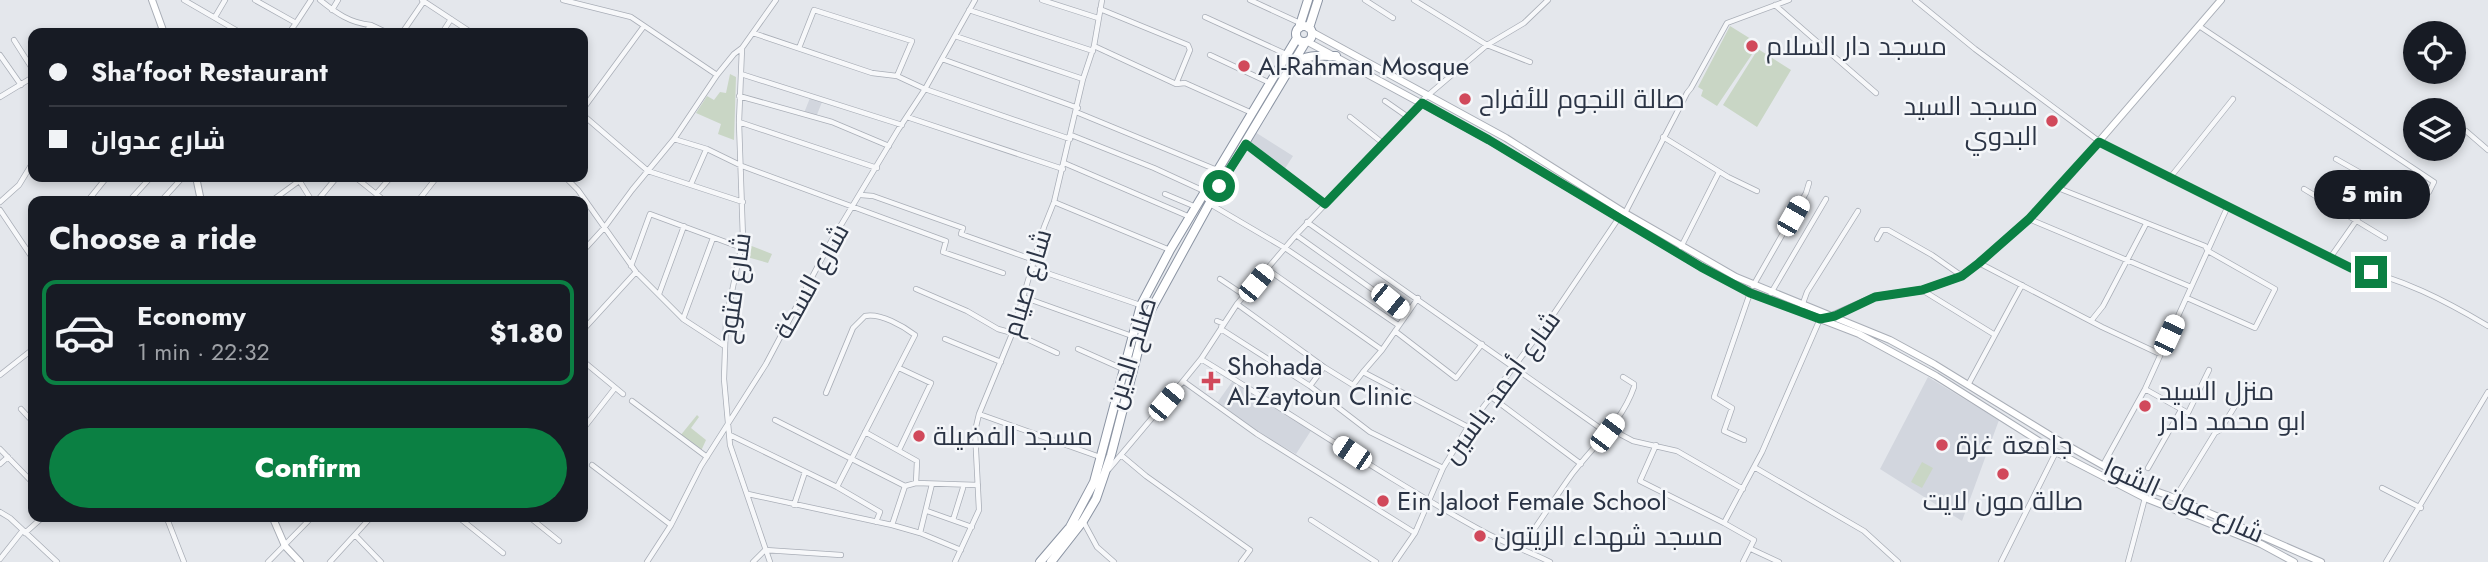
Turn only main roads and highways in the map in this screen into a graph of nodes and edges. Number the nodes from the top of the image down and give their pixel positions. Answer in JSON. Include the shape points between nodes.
{"nodes":[{"id":1,"x":152,"y":0,"type":"edge"},
{"id":2,"x":1308,"y":0,"type":"edge"},
{"id":3,"x":1318,"y":0,"type":"edge"},
{"id":4,"x":2221,"y":0,"type":"edge"},
{"id":5,"x":162,"y":28,"type":"edge"},
{"id":6,"x":1305,"y":28,"type":"junction"},
{"id":7,"x":1297,"y":37,"type":"junction"},
{"id":8,"x":1306,"y":42,"type":"junction"},
{"id":9,"x":1336,"y":56,"type":"junction"},
{"id":10,"x":1292,"y":65,"type":"junction"},
{"id":11,"x":1751,"y":290,"type":"junction"},
{"id":12,"x":1835,"y":316,"type":"junction"},
{"id":13,"x":1820,"y":319,"type":"junction"},
{"id":14,"x":275,"y":522,"type":"edge"},
{"id":15,"x":300,"y":562,"type":"edge"},
{"id":16,"x":1040,"y":562,"type":"edge"},
{"id":17,"x":1051,"y":562,"type":"edge"},
{"id":18,"x":2294,"y":562,"type":"edge"},
{"id":19,"x":2321,"y":562,"type":"edge"}],
"edges":[{"from":1,"to":5,"type":"main road"},
{"from":2,"to":6,"type":"highway"},
{"from":3,"to":6,"type":"highway"},
{"from":4,"to":12,"type":"main road","via":[[2058,188],[1979,263],[1962,276],[1922,290],[1875,297]]},
{"from":6,"to":7,"type":"highway","name":"صلاح الدين"},
{"from":6,"to":8,"type":"highway","name":"صلاح الدين","via":[[1312,38]]},
{"from":6,"to":11,"type":"main road","name":"شارع عون الشوا","via":[[1506,138]]},
{"from":7,"to":8,"type":"highway"},
{"from":7,"to":16,"type":"highway","name":"صلاح الدين","via":[[1141,305],[1094,482],[1081,510]]},
{"from":8,"to":9,"type":"main road","name":"شارع عون الشوا"},
{"from":8,"to":10,"type":"highway","name":"صلاح الدين"},
{"from":9,"to":10,"type":"highway","via":[[1303,57]]},
{"from":9,"to":11,"type":"main road","name":"شارع عون الشوا","via":[[1489,140],[1677,254]]},
{"from":10,"to":17,"type":"highway","name":"صلاح الدين","via":[[1152,308],[1096,499]]},
{"from":11,"to":12,"type":"main road","name":"شارع عون الشوا","via":[[1771,292]]},
{"from":11,"to":13,"type":"main road","name":"شارع عون الشوا"},
{"from":12,"to":13,"type":"main road"},
{"from":12,"to":19,"type":"main road","name":"شارع عون الشوا","via":[[1890,340],[2136,484]]},
{"from":13,"to":18,"type":"main road","name":"شارع عون الشوا","via":[[1859,334],[1936,376],[2056,452],[2146,499],[2261,544]]},
{"from":14,"to":15,"type":"main road","via":[[285,545]]}]}
